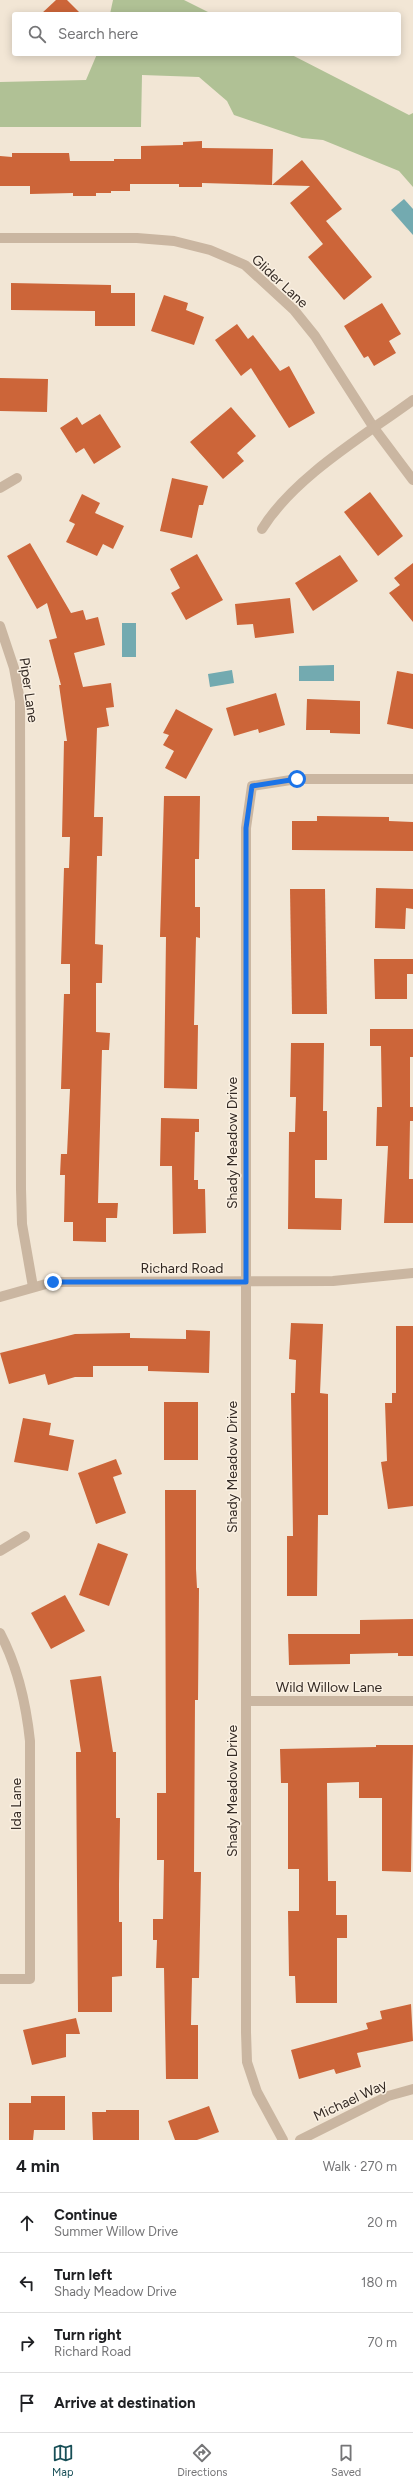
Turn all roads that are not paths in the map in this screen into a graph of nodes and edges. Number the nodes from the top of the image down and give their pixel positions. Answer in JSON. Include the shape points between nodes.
{"nodes":[{"id":1,"x":0,"y":238,"type":"edge"},
{"id":2,"x":413,"y":400,"type":"edge"},
{"id":3,"x":374,"y":428,"type":"junction"},
{"id":4,"x":17,"y":478,"type":"dead end"},
{"id":5,"x":413,"y":480,"type":"edge"},
{"id":6,"x":0,"y":488,"type":"edge"},
{"id":7,"x":262,"y":528,"type":"dead end"},
{"id":8,"x":0,"y":626,"type":"edge"},
{"id":9,"x":413,"y":779,"type":"edge"},
{"id":10,"x":413,"y":1273,"type":"edge"},
{"id":11,"x":246,"y":1282,"type":"junction"},
{"id":12,"x":33,"y":1287,"type":"junction"},
{"id":13,"x":0,"y":1297,"type":"edge"},
{"id":14,"x":25,"y":1536,"type":"dead end"},
{"id":15,"x":0,"y":1551,"type":"edge"},
{"id":16,"x":0,"y":1633,"type":"edge"},
{"id":17,"x":246,"y":1701,"type":"junction"},
{"id":18,"x":413,"y":1701,"type":"edge"},
{"id":19,"x":0,"y":1979,"type":"edge"},
{"id":20,"x":413,"y":2089,"type":"edge"},
{"id":21,"x":283,"y":2140,"type":"edge"},
{"id":22,"x":300,"y":2140,"type":"edge"}],
"edges":[{"from":1,"to":3,"type":"street","name":"Glider Lane","via":[[137,238],[174,241],[210,250],[245,265],[294,310],[315,336]]},
{"from":2,"to":3,"type":"street"},
{"from":3,"to":5,"type":"street","name":"Glider Lane"},
{"from":3,"to":7,"type":"street","via":[[293,488]]},
{"from":4,"to":6,"type":"street"},
{"from":8,"to":12,"type":"street","name":"Piper Lane","via":[[14,668],[20,708],[21,1189],[22,1224]]},
{"from":9,"to":11,"type":"street","name":"Shady Meadow Drive","via":[[297,779],[252,786],[246,828]]},
{"from":10,"to":11,"type":"street","name":"Richard Road","via":[[333,1281]]},
{"from":11,"to":12,"type":"street","name":"Richard Road","via":[[80,1281],[53,1282]]},
{"from":11,"to":17,"type":"street","name":"Shady Meadow Drive"},
{"from":12,"to":13,"type":"street","name":"Richard Road"},
{"from":14,"to":15,"type":"street"},
{"from":16,"to":19,"type":"street","name":"Ida Lane","via":[[19,1676],[27,1708],[30,1741],[30,1979]]},
{"from":17,"to":18,"type":"street","name":"Wild Willow Lane"},
{"from":17,"to":21,"type":"street","name":"Shady Meadow Drive","via":[[247,2062],[256,2092]]},
{"from":20,"to":22,"type":"street","name":"Michael Way","via":[[388,2096]]}]}
